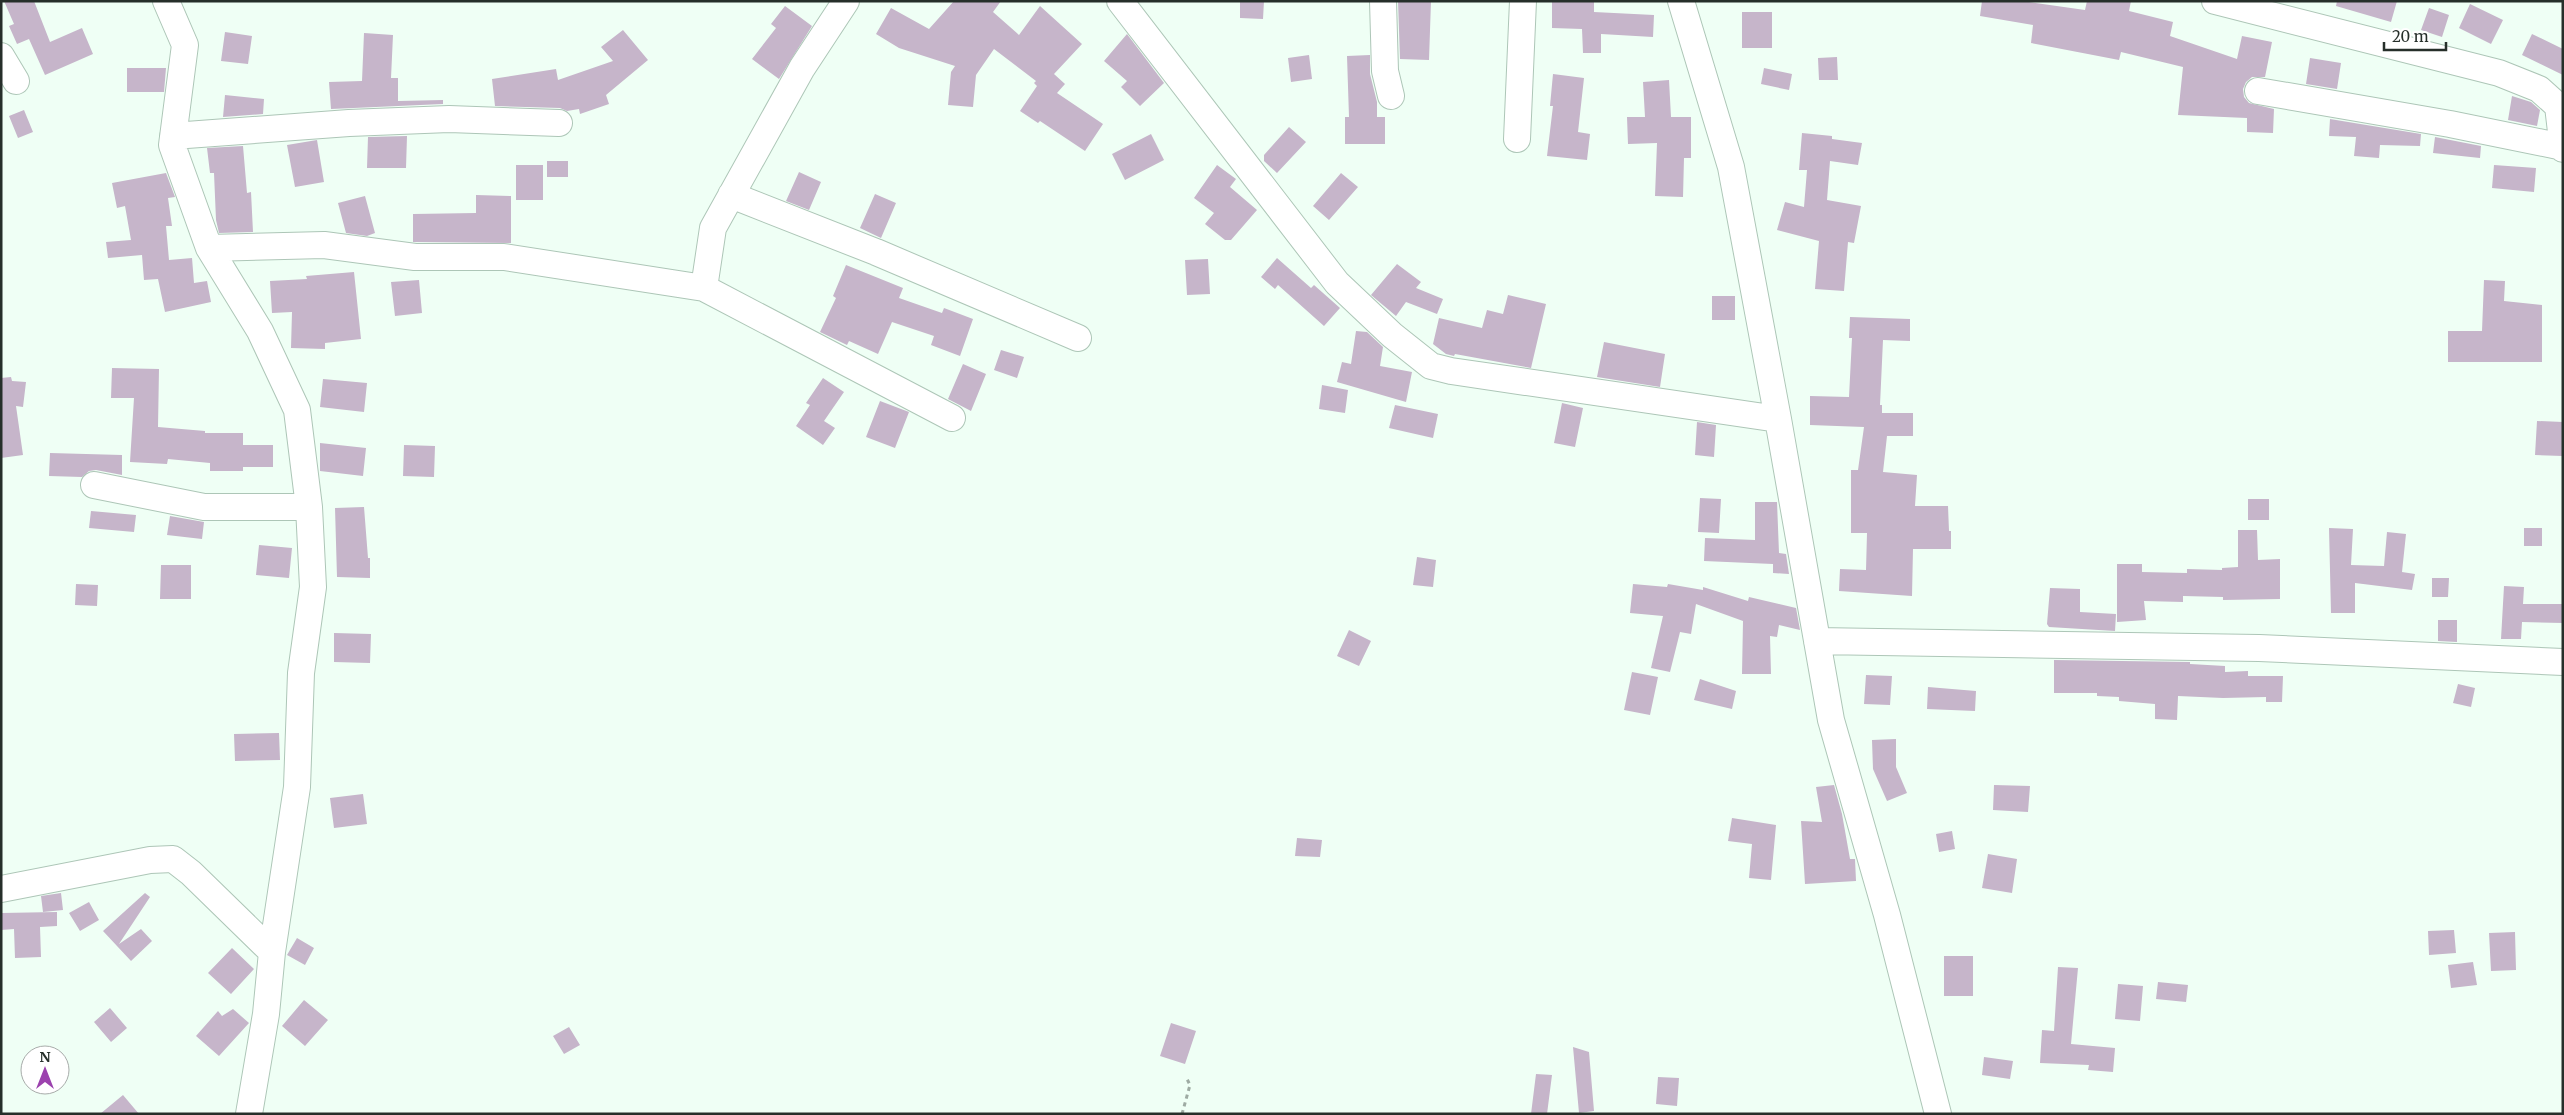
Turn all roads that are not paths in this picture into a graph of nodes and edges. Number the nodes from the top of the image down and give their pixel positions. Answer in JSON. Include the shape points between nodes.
{"nodes":[{"id":1,"x":166,"y":1,"type":"edge"},
{"id":2,"x":846,"y":1,"type":"edge"},
{"id":3,"x":1120,"y":1,"type":"edge"},
{"id":4,"x":1383,"y":1,"type":"edge"},
{"id":5,"x":1523,"y":1,"type":"edge"},
{"id":6,"x":1681,"y":1,"type":"edge"},
{"id":7,"x":2215,"y":1,"type":"edge"},
{"id":8,"x":1,"y":56,"type":"edge"},
{"id":9,"x":16,"y":81,"type":"dead end"},
{"id":10,"x":2258,"y":91,"type":"dead end"},
{"id":11,"x":1391,"y":96,"type":"dead end"},
{"id":12,"x":558,"y":123,"type":"dead end"},
{"id":13,"x":173,"y":136,"type":"junction"},
{"id":14,"x":2562,"y":136,"type":"edge"},
{"id":15,"x":1517,"y":139,"type":"dead end"},
{"id":16,"x":731,"y":195,"type":"junction"},
{"id":17,"x":209,"y":248,"type":"junction"},
{"id":18,"x":704,"y":288,"type":"junction"},
{"id":19,"x":1078,"y":338,"type":"dead end"},
{"id":20,"x":952,"y":418,"type":"dead end"},
{"id":21,"x":1778,"y":419,"type":"junction"},
{"id":22,"x":94,"y":485,"type":"dead end"},
{"id":23,"x":309,"y":507,"type":"junction"},
{"id":24,"x":1817,"y":641,"type":"junction"},
{"id":25,"x":2563,"y":662,"type":"edge"},
{"id":26,"x":1,"y":889,"type":"edge"},
{"id":27,"x":272,"y":952,"type":"junction"},
{"id":28,"x":249,"y":1114,"type":"edge"},
{"id":29,"x":1938,"y":1114,"type":"edge"}],
"edges":[{"from":1,"to":13,"type":"street","via":[[185,45]]},
{"from":2,"to":16,"type":"street","via":[[802,68]]},
{"from":3,"to":21,"type":"street","via":[[1337,283],[1392,335],[1431,366]]},
{"from":4,"to":11,"type":"street","via":[[1385,71]]},
{"from":5,"to":15,"type":"street"},
{"from":6,"to":21,"type":"street","via":[[1731,167]]},
{"from":7,"to":14,"type":"street","via":[[2499,73],[2539,89],[2558,106]]},
{"from":8,"to":9,"type":"street"},
{"from":10,"to":14,"type":"street","via":[[2450,124]]},
{"from":12,"to":13,"type":"street","via":[[449,119],[358,122]]},
{"from":13,"to":17,"type":"street","via":[[172,145]]},
{"from":16,"to":18,"type":"street","via":[[713,228]]},
{"from":16,"to":19,"type":"street","via":[[876,252]]},
{"from":17,"to":18,"type":"street","via":[[324,245],[415,258],[504,257]]},
{"from":17,"to":23,"type":"street","via":[[260,331],[297,410]]},
{"from":18,"to":20,"type":"street"},
{"from":21,"to":24,"type":"street"},
{"from":22,"to":23,"type":"street","via":[[204,507]]},
{"from":23,"to":27,"type":"street","via":[[313,587],[301,674],[297,787]]},
{"from":24,"to":25,"type":"street","via":[[2259,648]]},
{"from":24,"to":29,"type":"street","via":[[1831,720],[1894,942]]},
{"from":26,"to":27,"type":"street","via":[[150,860],[173,859],[192,873]]},
{"from":27,"to":28,"type":"street","via":[[266,1014]]}]}
